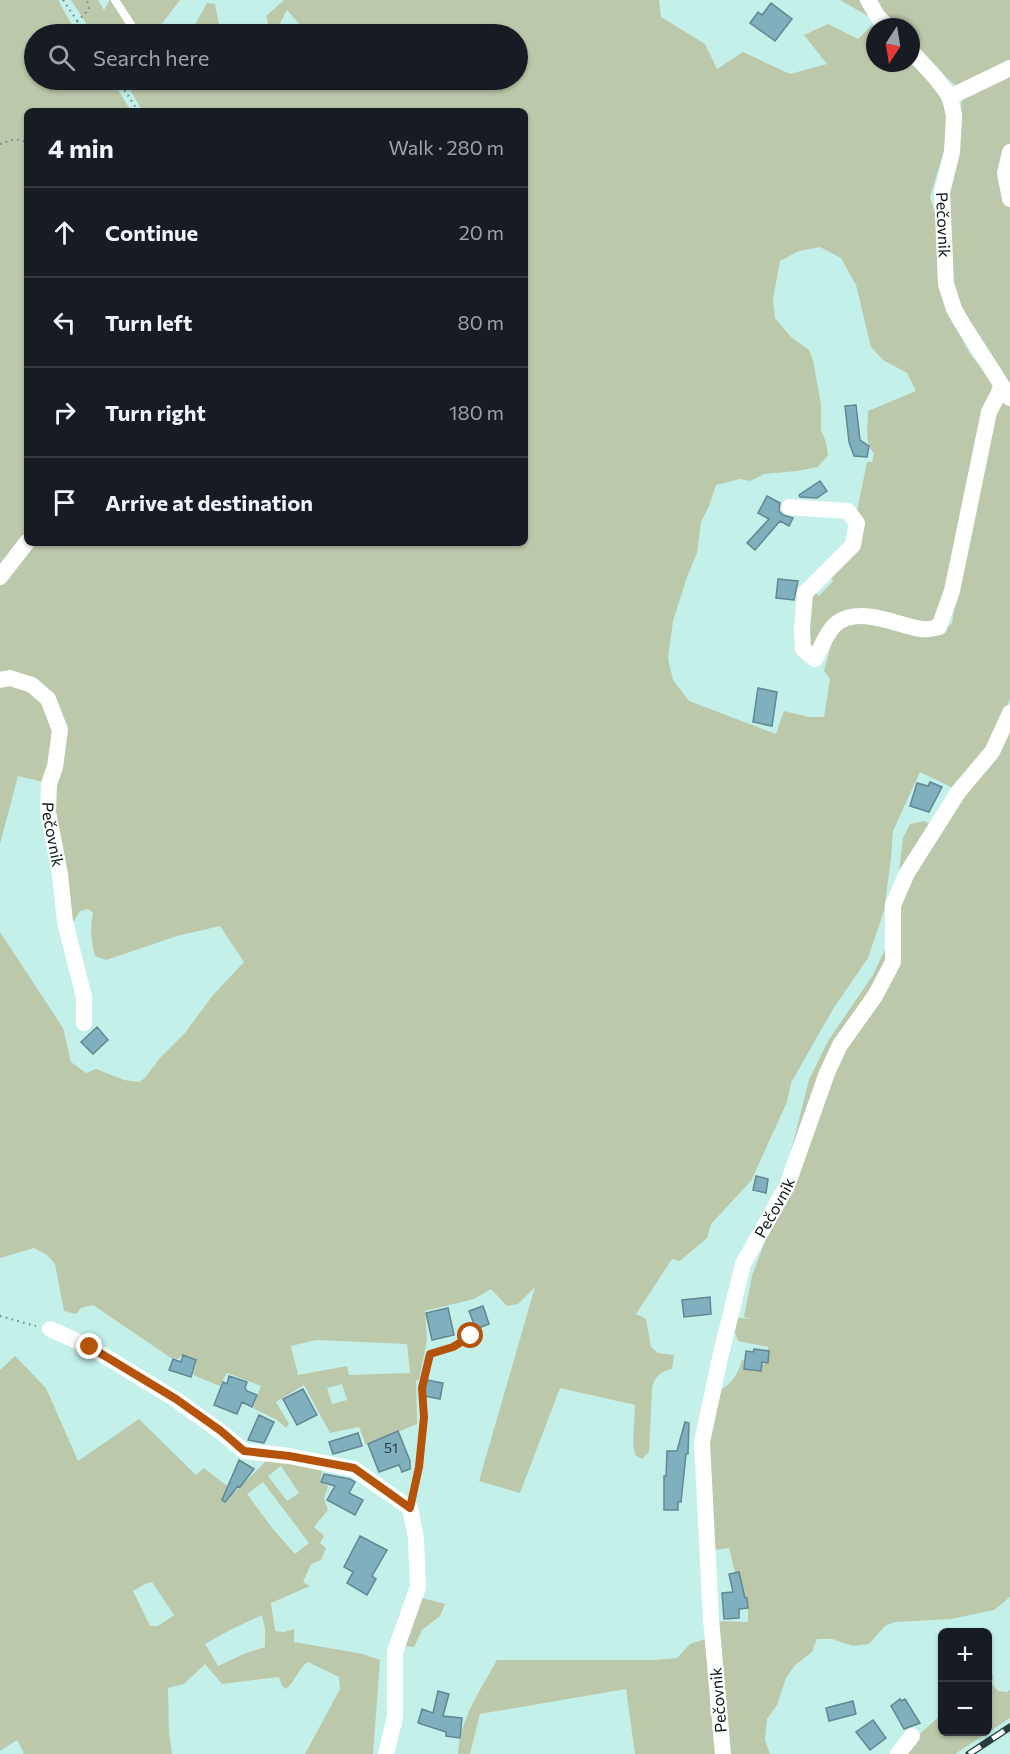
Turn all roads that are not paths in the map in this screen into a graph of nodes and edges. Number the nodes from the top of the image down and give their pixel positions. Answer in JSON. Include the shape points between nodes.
{"nodes":[{"id":1,"x":115,"y":0,"type":"edge"},
{"id":2,"x":868,"y":0,"type":"edge"},
{"id":3,"x":879,"y":18,"type":"edge"},
{"id":4,"x":131,"y":24,"type":"edge"},
{"id":5,"x":920,"y":61,"type":"edge"},
{"id":6,"x":1010,"y":68,"type":"edge"},
{"id":7,"x":950,"y":97,"type":"junction"},
{"id":8,"x":1010,"y":152,"type":"edge"},
{"id":9,"x":1010,"y":199,"type":"edge"},
{"id":10,"x":1006,"y":392,"type":"edge"},
{"id":11,"x":789,"y":507,"type":"dead end"},
{"id":12,"x":24,"y":546,"type":"edge"},
{"id":13,"x":0,"y":577,"type":"edge"},
{"id":14,"x":0,"y":680,"type":"edge"},
{"id":15,"x":1010,"y":713,"type":"edge"},
{"id":16,"x":84,"y":1023,"type":"dead end"},
{"id":17,"x":51,"y":1329,"type":"road end"},
{"id":18,"x":912,"y":1736,"type":"dead end"},
{"id":19,"x":386,"y":1754,"type":"edge"},
{"id":20,"x":723,"y":1754,"type":"edge"},
{"id":21,"x":898,"y":1754,"type":"edge"}],
"edges":[{"from":1,"to":4,"type":"lane"},
{"from":2,"to":3,"type":"street"},
{"from":5,"to":7,"type":"street"},
{"from":6,"to":7,"type":"street"},
{"from":7,"to":10,"type":"street","name":"Pečovnik","via":[[954,116],[952,152],[941,204],[946,284],[954,309]]},
{"from":8,"to":9,"type":"street","via":[[1005,173]]},
{"from":10,"to":11,"type":"street","via":[[989,412],[952,591],[939,627],[923,630],[855,616],[837,623],[815,659],[803,649],[805,593],[853,545],[857,523],[848,511]]},
{"from":12,"to":13,"type":"street"},
{"from":14,"to":16,"type":"street","name":"Pečovnik","via":[[10,678],[32,685],[48,699],[60,730],[49,784],[48,812],[65,922],[84,997]]},
{"from":15,"to":20,"type":"street","name":"Pečovnik","via":[[993,752],[959,791],[907,873],[893,905],[893,962],[840,1045],[787,1186],[743,1264],[702,1442]]},
{"from":17,"to":19,"type":"street","via":[[90,1347],[176,1399],[244,1451],[354,1468],[410,1508],[418,1587],[395,1652],[395,1717]]},
{"from":18,"to":21,"type":"street"}]}
